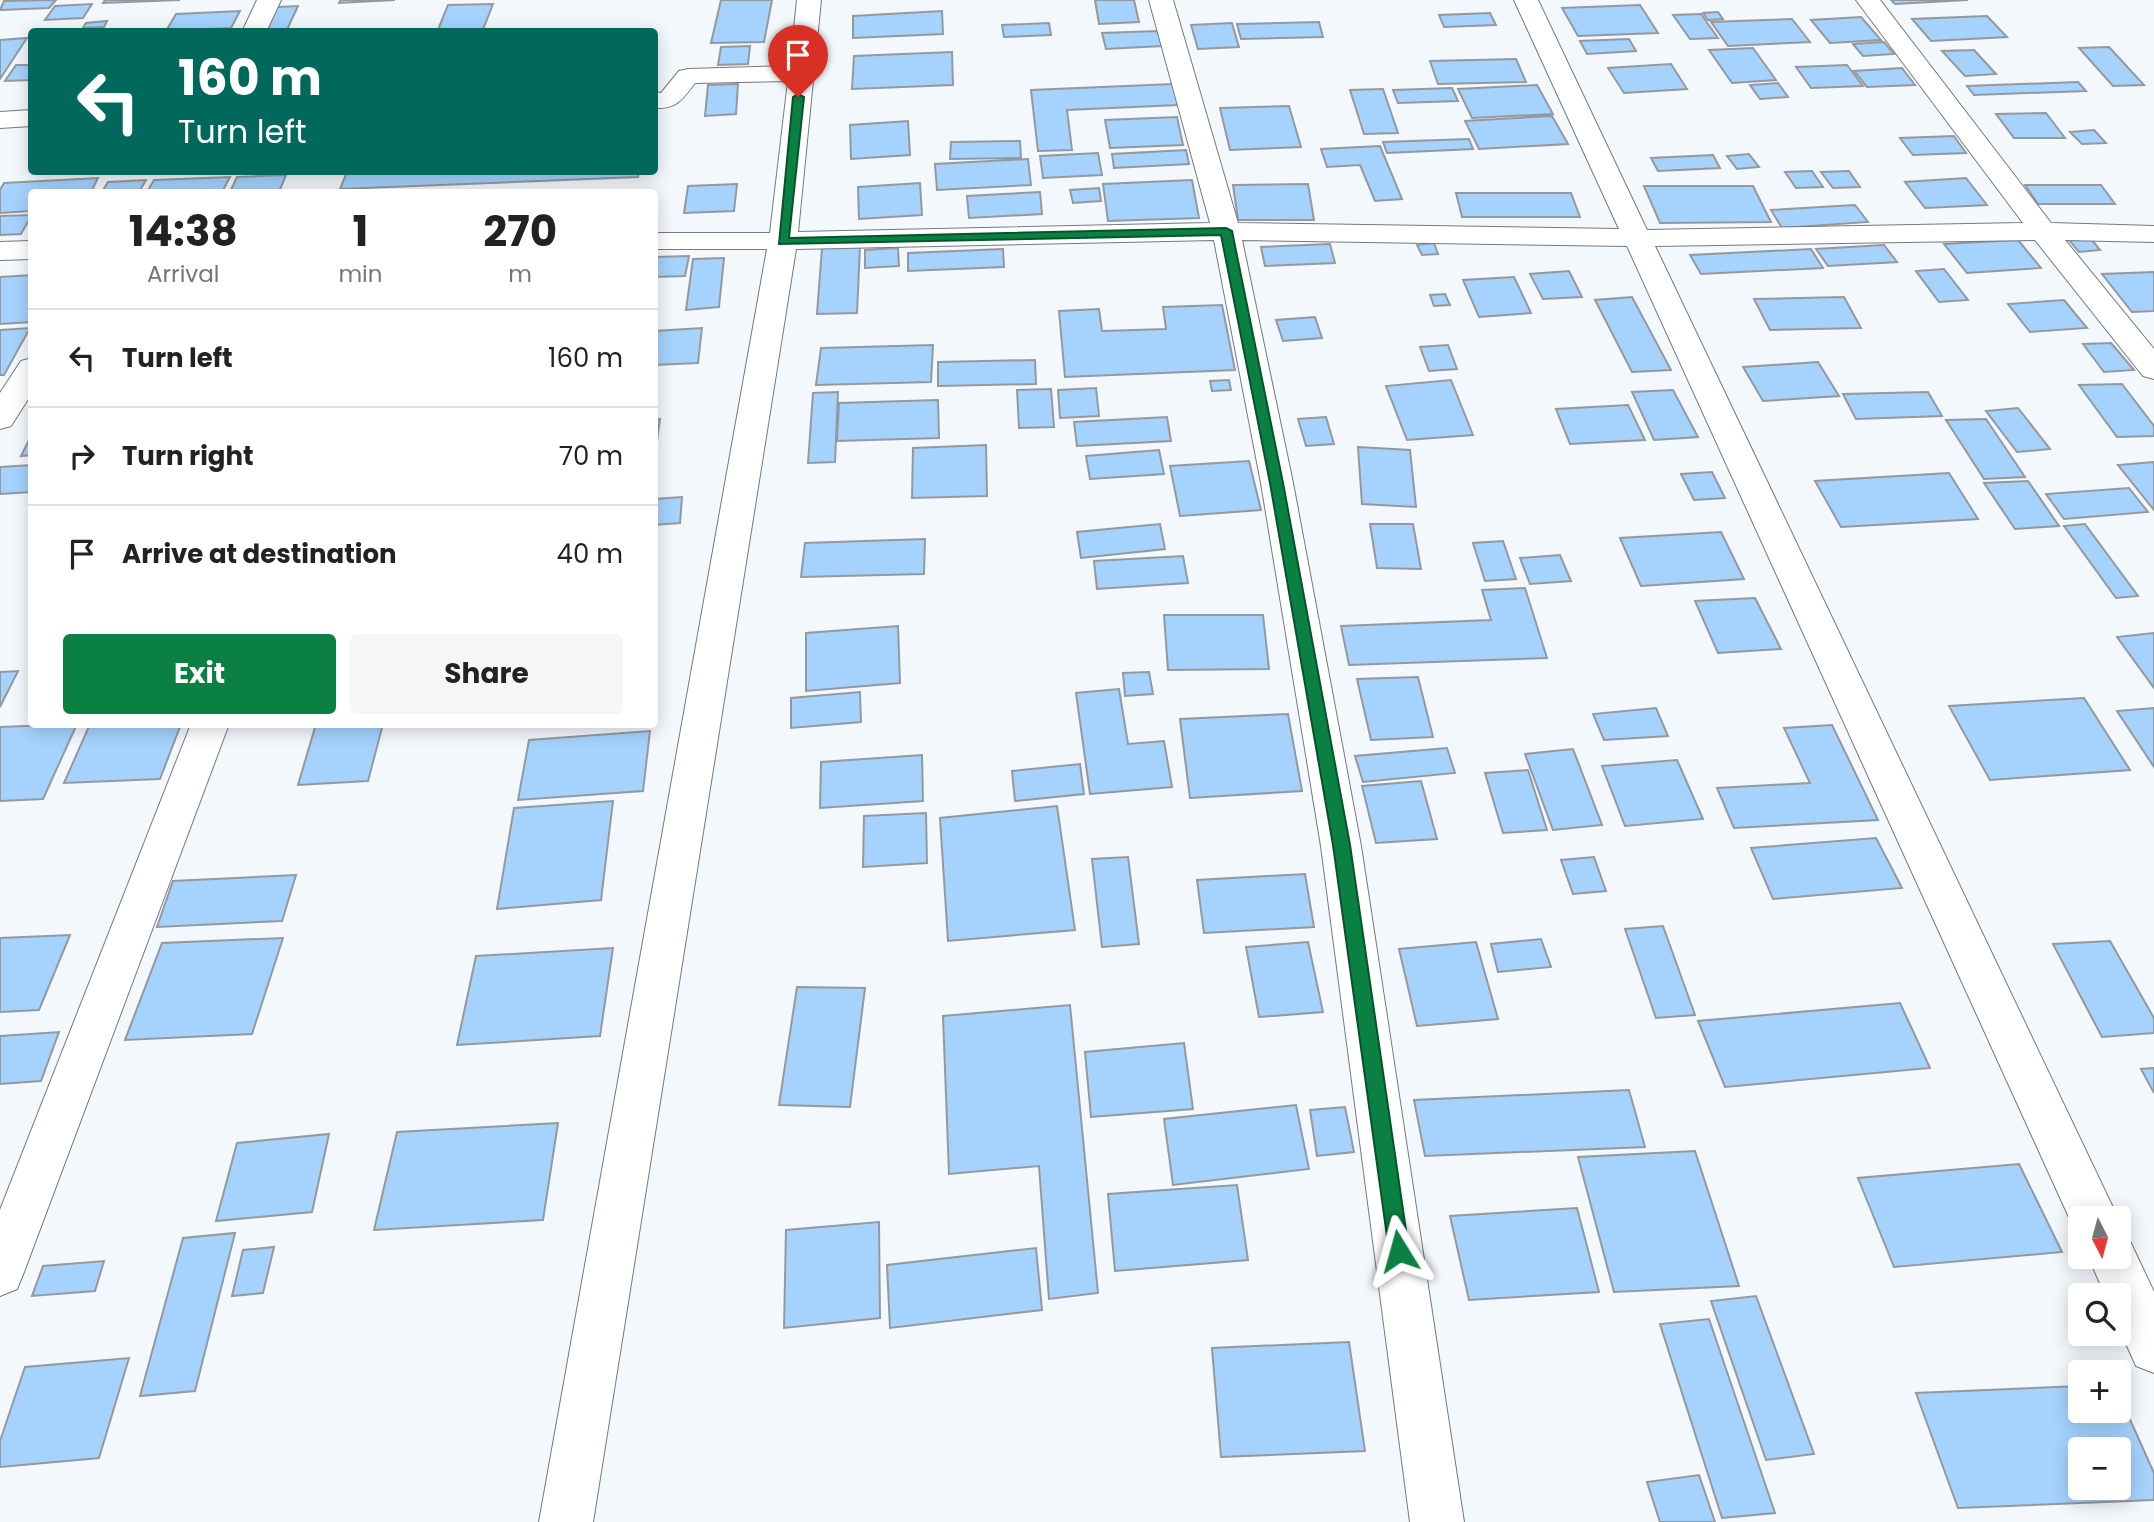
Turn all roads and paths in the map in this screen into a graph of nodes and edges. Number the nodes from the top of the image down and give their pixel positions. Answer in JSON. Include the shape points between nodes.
{"nodes":[{"id":1,"x":269,"y":0,"type":"edge"},
{"id":2,"x":809,"y":0,"type":"edge"},
{"id":3,"x":1161,"y":0,"type":"edge"},
{"id":4,"x":1526,"y":0,"type":"edge"},
{"id":5,"x":1868,"y":0,"type":"edge"},
{"id":6,"x":256,"y":28,"type":"edge"},
{"id":7,"x":801,"y":73,"type":"junction"},
{"id":8,"x":658,"y":100,"type":"edge"},
{"id":9,"x":28,"y":118,"type":"edge"},
{"id":10,"x":0,"y":120,"type":"edge"},
{"id":11,"x":1226,"y":231,"type":"junction"},
{"id":12,"x":2043,"y":232,"type":"junction"},
{"id":13,"x":2154,"y":234,"type":"edge"},
{"id":14,"x":1639,"y":238,"type":"junction"},
{"id":15,"x":658,"y":241,"type":"edge"},
{"id":16,"x":783,"y":241,"type":"junction"},
{"id":17,"x":28,"y":250,"type":"edge"},
{"id":18,"x":0,"y":251,"type":"edge"},
{"id":19,"x":2154,"y":369,"type":"edge"},
{"id":20,"x":28,"y":374,"type":"edge"},
{"id":21,"x":0,"y":418,"type":"edge"},
{"id":22,"x":207,"y":728,"type":"edge"},
{"id":23,"x":2088,"y":1206,"type":"edge"},
{"id":24,"x":2118,"y":1269,"type":"edge"},
{"id":25,"x":0,"y":1272,"type":"edge"},
{"id":26,"x":2154,"y":1348,"type":"edge"},
{"id":27,"x":566,"y":1522,"type":"edge"},
{"id":28,"x":1437,"y":1522,"type":"edge"}],
"edges":[{"from":1,"to":6,"type":"street"},
{"from":2,"to":7,"type":"street"},
{"from":3,"to":11,"type":"street"},
{"from":4,"to":14,"type":"street"},
{"from":5,"to":12,"type":"street"},
{"from":7,"to":8,"type":"street","via":[[688,76],[668,100]]},
{"from":7,"to":16,"type":"street"},
{"from":9,"to":10,"type":"street"},
{"from":11,"to":14,"type":"street"},
{"from":11,"to":16,"type":"street"},
{"from":11,"to":28,"type":"street","via":[[1277,483],[1341,845]]},
{"from":12,"to":13,"type":"street"},
{"from":12,"to":14,"type":"street"},
{"from":12,"to":19,"type":"street"},
{"from":14,"to":23,"type":"street"},
{"from":15,"to":16,"type":"street"},
{"from":16,"to":27,"type":"street"},
{"from":17,"to":18,"type":"street"},
{"from":20,"to":21,"type":"street"},
{"from":22,"to":25,"type":"street"},
{"from":24,"to":26,"type":"street"}]}
